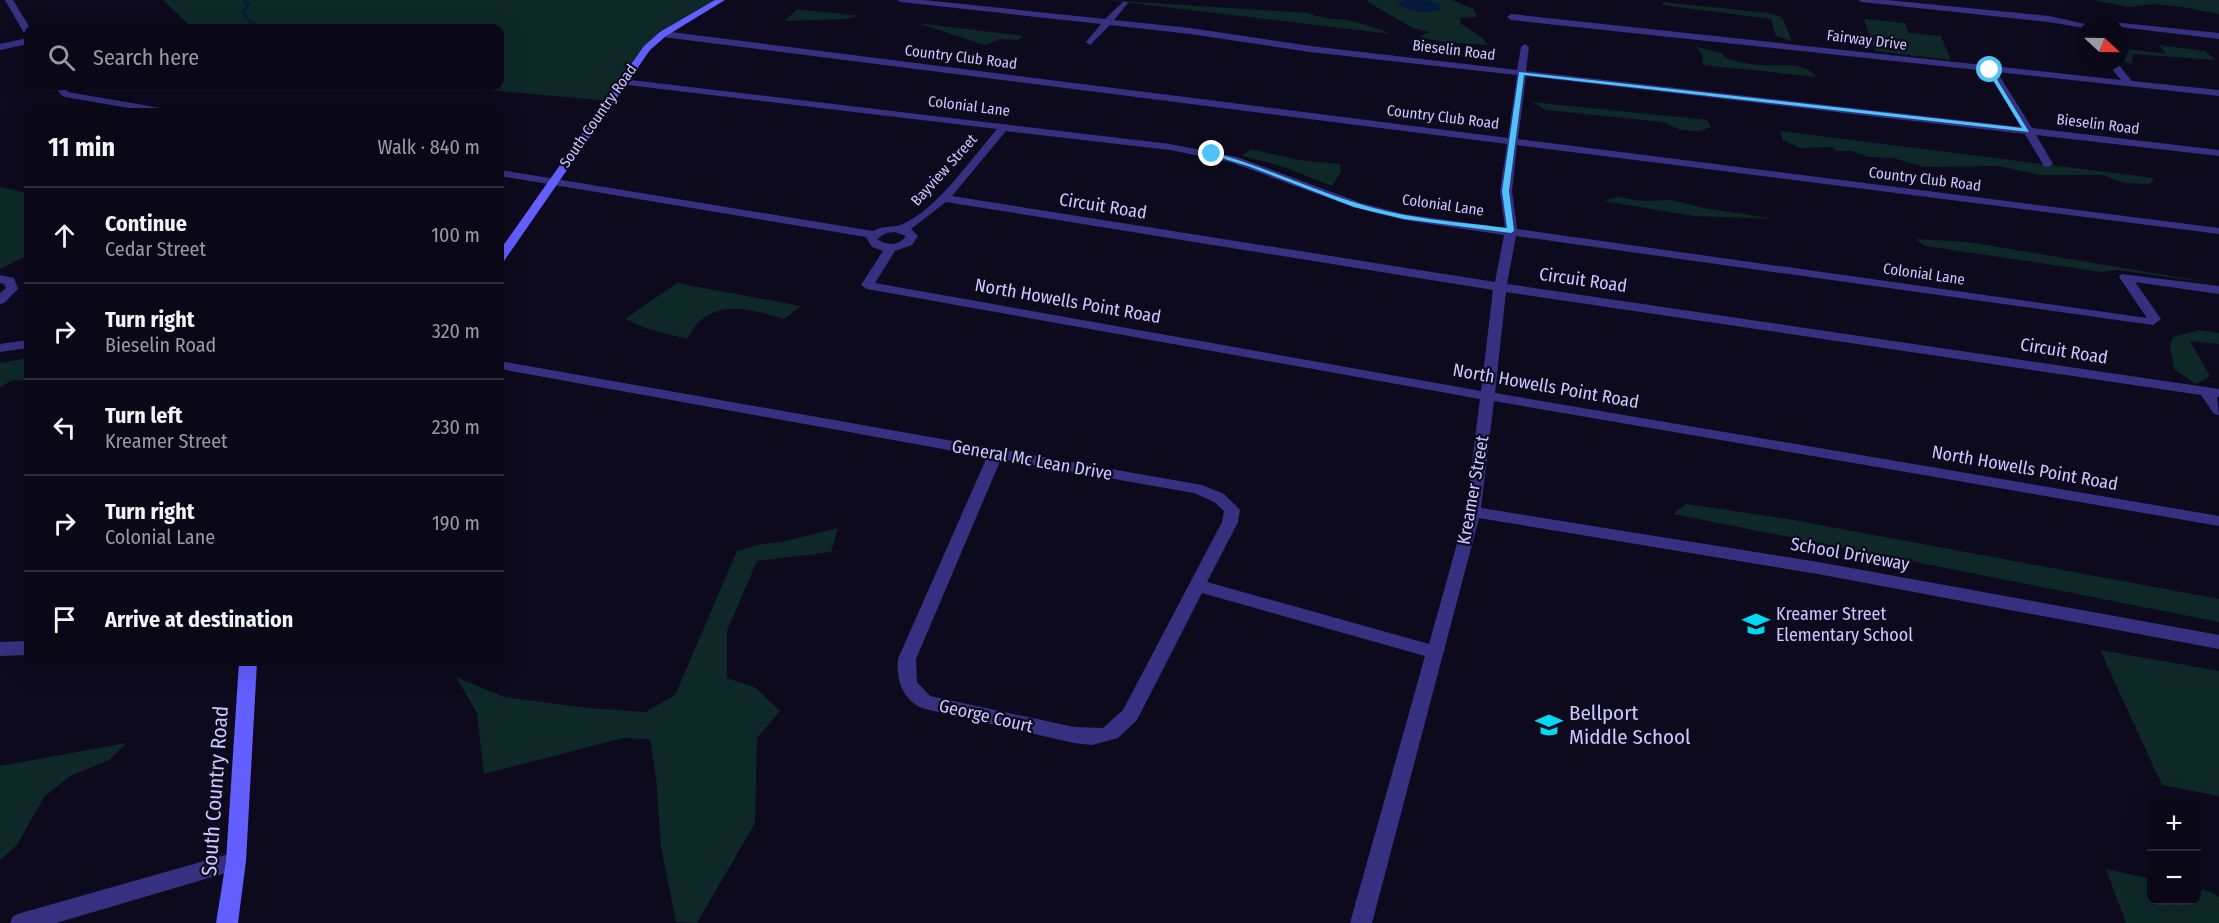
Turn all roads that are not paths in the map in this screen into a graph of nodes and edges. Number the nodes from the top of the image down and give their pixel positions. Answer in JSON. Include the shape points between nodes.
{"nodes":[{"id":1,"x":9,"y":0,"type":"edge"},
{"id":2,"x":721,"y":0,"type":"edge"},
{"id":3,"x":901,"y":0,"type":"edge"},
{"id":4,"x":1862,"y":0,"type":"edge"},
{"id":5,"x":1124,"y":3,"type":"dead end"},
{"id":6,"x":1511,"y":17,"type":"dead end"},
{"id":7,"x":1108,"y":22,"type":"junction"},
{"id":8,"x":2075,"y":24,"type":"edge"},
{"id":9,"x":24,"y":26,"type":"edge"},
{"id":10,"x":2129,"y":27,"type":"edge"},
{"id":11,"x":663,"y":34,"type":"junction"},
{"id":12,"x":2219,"y":36,"type":"edge"},
{"id":13,"x":24,"y":42,"type":"edge"},
{"id":14,"x":1090,"y":42,"type":"dead end"},
{"id":15,"x":0,"y":47,"type":"edge"},
{"id":16,"x":1525,"y":47,"type":"dead end"},
{"id":17,"x":1990,"y":70,"type":"junction"},
{"id":18,"x":2120,"y":72,"type":"edge"},
{"id":19,"x":1521,"y":73,"type":"junction"},
{"id":20,"x":622,"y":82,"type":"junction"},
{"id":21,"x":2130,"y":84,"type":"junction"},
{"id":22,"x":62,"y":90,"type":"edge"},
{"id":23,"x":2219,"y":93,"type":"edge"},
{"id":24,"x":144,"y":108,"type":"edge"},
{"id":25,"x":1004,"y":127,"type":"junction"},
{"id":26,"x":2027,"y":131,"type":"junction"},
{"id":27,"x":1513,"y":141,"type":"junction"},
{"id":28,"x":2219,"y":153,"type":"edge"},
{"id":29,"x":2048,"y":164,"type":"dead end"},
{"id":30,"x":504,"y":174,"type":"edge"},
{"id":31,"x":552,"y":183,"type":"junction"},
{"id":32,"x":942,"y":198,"type":"junction"},
{"id":33,"x":903,"y":229,"type":"junction"},
{"id":34,"x":1511,"y":231,"type":"junction"},
{"id":35,"x":2219,"y":231,"type":"edge"},
{"id":36,"x":874,"y":235,"type":"junction"},
{"id":37,"x":891,"y":248,"type":"junction"},
{"id":38,"x":504,"y":250,"type":"edge"},
{"id":39,"x":0,"y":279,"type":"edge"},
{"id":40,"x":867,"y":285,"type":"joint"},
{"id":41,"x":1500,"y":287,"type":"junction"},
{"id":42,"x":2219,"y":290,"type":"edge"},
{"id":43,"x":0,"y":300,"type":"edge"},
{"id":44,"x":24,"y":345,"type":"edge"},
{"id":45,"x":0,"y":348,"type":"edge"},
{"id":46,"x":504,"y":366,"type":"edge"},
{"id":47,"x":2212,"y":392,"type":"edge"},
{"id":48,"x":1488,"y":396,"type":"junction"},
{"id":49,"x":2219,"y":411,"type":"edge"},
{"id":50,"x":996,"y":454,"type":"junction"},
{"id":51,"x":1472,"y":512,"type":"junction"},
{"id":52,"x":2219,"y":521,"type":"edge"},
{"id":53,"x":1196,"y":585,"type":"junction"},
{"id":54,"x":2219,"y":642,"type":"edge"},
{"id":55,"x":24,"y":648,"type":"edge"},
{"id":56,"x":0,"y":649,"type":"edge"},
{"id":57,"x":1434,"y":652,"type":"junction"},
{"id":58,"x":249,"y":666,"type":"edge"},
{"id":59,"x":236,"y":861,"type":"junction"},
{"id":60,"x":21,"y":923,"type":"edge"},
{"id":61,"x":227,"y":923,"type":"edge"},
{"id":62,"x":1361,"y":923,"type":"edge"}],
"edges":[{"from":1,"to":9,"type":"street"},
{"from":2,"to":11,"type":"main road","name":"South Country Road"},
{"from":3,"to":7,"type":"street","name":"Bieselin Road"},
{"from":4,"to":8,"type":"street"},
{"from":5,"to":7,"type":"street"},
{"from":6,"to":17,"type":"street","name":"Fairway Drive"},
{"from":7,"to":14,"type":"street"},
{"from":7,"to":19,"type":"street","name":"Bieselin Road"},
{"from":10,"to":12,"type":"street"},
{"from":11,"to":20,"type":"main road","name":"South Country Road","via":[[647,48]]},
{"from":11,"to":27,"type":"street","name":"Country Club Road"},
{"from":13,"to":15,"type":"street"},
{"from":16,"to":19,"type":"street","name":"Kreamer Street"},
{"from":17,"to":21,"type":"street","name":"Fairway Drive"},
{"from":17,"to":26,"type":"street"},
{"from":18,"to":21,"type":"street"},
{"from":19,"to":26,"type":"street","name":"Bieselin Road"},
{"from":19,"to":27,"type":"street","name":"Kreamer Street"},
{"from":20,"to":25,"type":"street","name":"Colonial Lane"},
{"from":20,"to":31,"type":"main road","name":"South Country Road"},
{"from":21,"to":23,"type":"street","name":"Fairway Drive"},
{"from":22,"to":24,"type":"street","via":[[65,94]]},
{"from":25,"to":32,"type":"street","name":"Bayview Street"},
{"from":25,"to":34,"type":"street","name":"Colonial Lane","via":[[1212,154],[1376,211]]},
{"from":26,"to":28,"type":"street","name":"Bieselin Road"},
{"from":26,"to":29,"type":"street"},
{"from":27,"to":34,"type":"street","name":"Kreamer Street","via":[[1506,191]]},
{"from":27,"to":35,"type":"street","name":"Country Club Road"},
{"from":30,"to":31,"type":"street"},
{"from":31,"to":36,"type":"street"},
{"from":31,"to":38,"type":"main road","name":"South Country Road"},
{"from":32,"to":33,"type":"street","name":"Bayview Street","via":[[919,221]]},
{"from":32,"to":41,"type":"street","name":"Circuit Road"},
{"from":33,"to":36,"type":"street","name":"Bayview Street","via":[[889,228]]},
{"from":33,"to":37,"type":"street","name":"Bayview Street","via":[[911,239]]},
{"from":34,"to":41,"type":"street","name":"Kreamer Street"},
{"from":34,"to":42,"type":"street","name":"Colonial Lane","via":[[2148,322],[2155,319],[2125,277]]},
{"from":36,"to":37,"type":"street","via":[[874,244]]},
{"from":37,"to":40,"type":"street","name":"Bayview Street"},
{"from":39,"to":43,"type":"street","via":[[10,281],[12,289]]},
{"from":40,"to":48,"type":"street","name":"North Howells Point Road"},
{"from":41,"to":47,"type":"street","name":"Circuit Road"},
{"from":41,"to":48,"type":"street","name":"Kreamer Street"},
{"from":44,"to":45,"type":"street"},
{"from":46,"to":50,"type":"street","name":"General Mc Lean Drive"},
{"from":47,"to":49,"type":"street"},
{"from":48,"to":51,"type":"street","name":"Kreamer Street"},
{"from":48,"to":52,"type":"street","name":"North Howells Point Road"},
{"from":50,"to":53,"type":"street","name":"General Mc Lean Drive","via":[[1197,489],[1219,498],[1232,510],[1230,522]]},
{"from":50,"to":53,"type":"street","name":"George Court","via":[[908,659],[905,673],[909,689],[925,702],[1074,735],[1096,738],[1116,732],[1130,715]]},
{"from":51,"to":54,"type":"street","name":"School Driveway","via":[[1818,568]]},
{"from":51,"to":57,"type":"street","name":"Kreamer Street"},
{"from":53,"to":57,"type":"street"},
{"from":55,"to":56,"type":"street"},
{"from":57,"to":62,"type":"street","name":"Kreamer Street"},
{"from":58,"to":59,"type":"main road","name":"South Country Road"},
{"from":59,"to":60,"type":"street"},
{"from":59,"to":61,"type":"main road","name":"South Country Road"}]}
